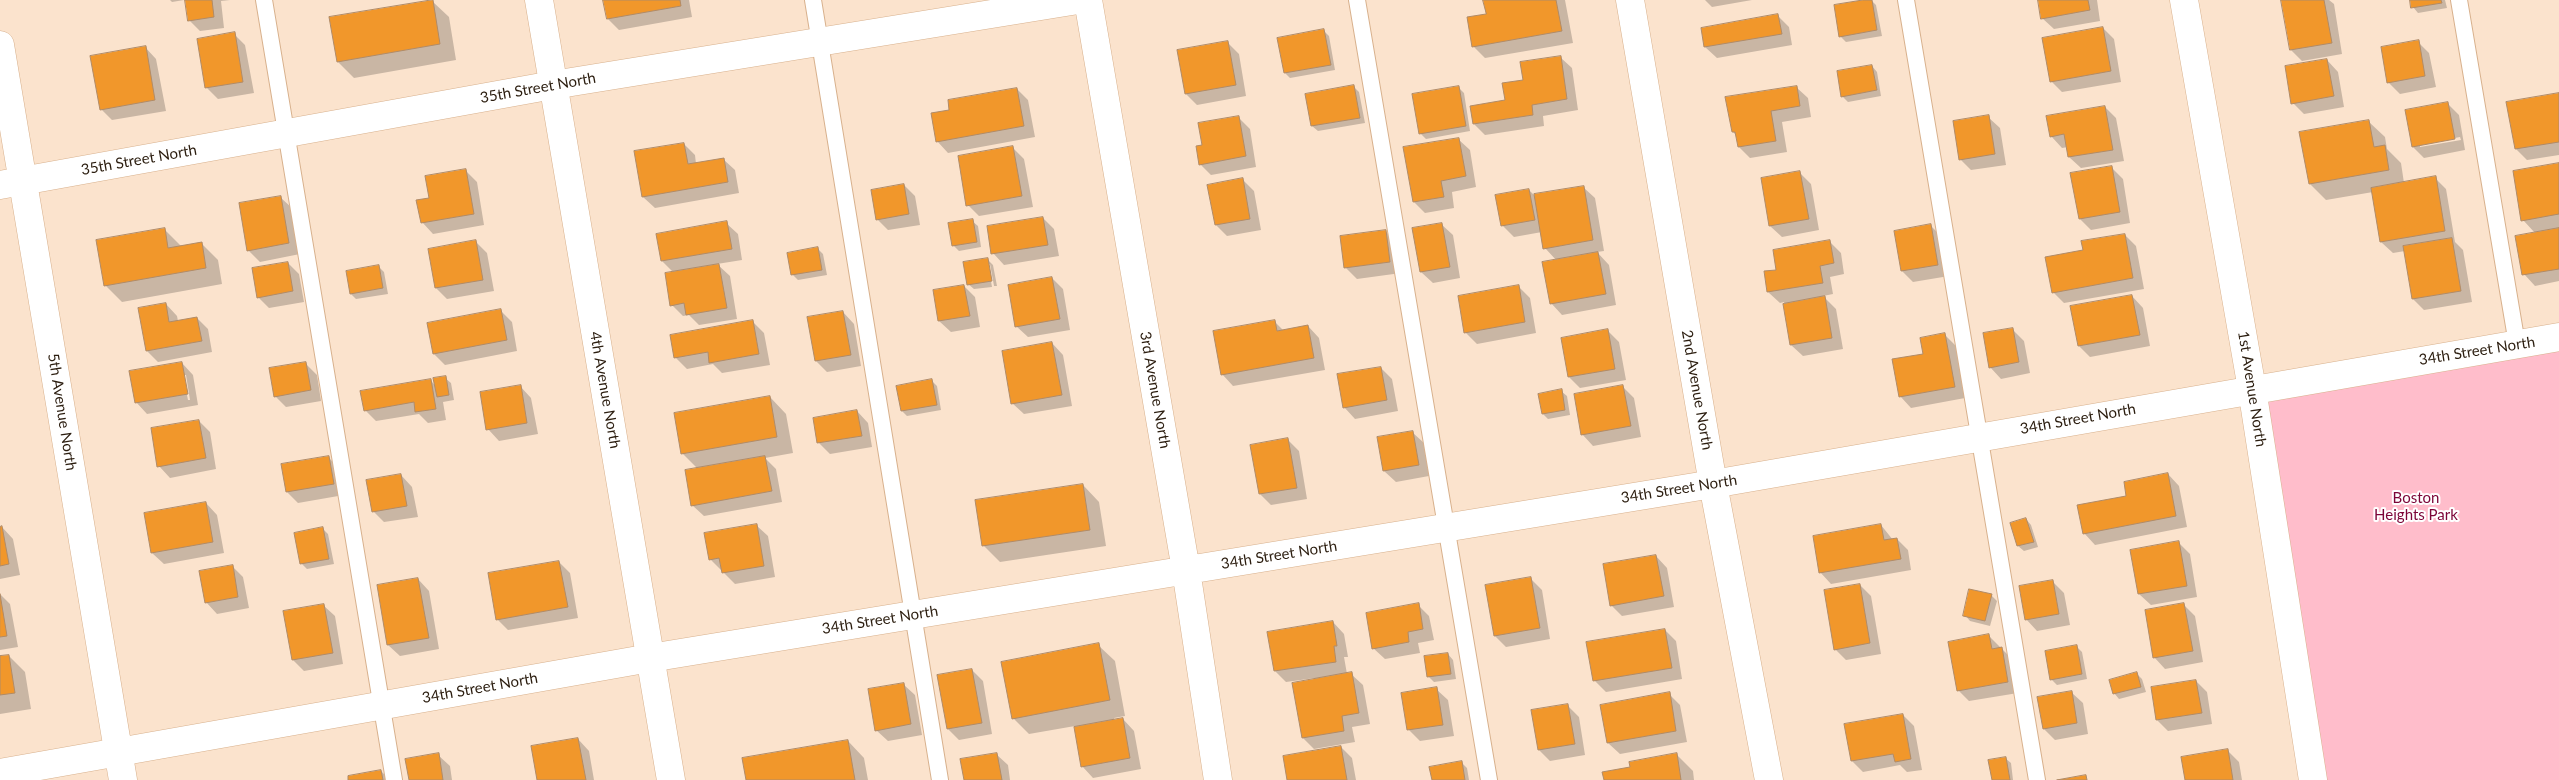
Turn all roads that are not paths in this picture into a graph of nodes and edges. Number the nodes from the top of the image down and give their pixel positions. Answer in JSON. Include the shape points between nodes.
{"nodes":[{"id":1,"x":264,"y":0,"type":"edge"},
{"id":2,"x":539,"y":0,"type":"edge"},
{"id":3,"x":813,"y":0,"type":"edge"},
{"id":4,"x":1078,"y":0,"type":"edge"},
{"id":5,"x":1088,"y":0,"type":"edge"},
{"id":6,"x":1358,"y":0,"type":"edge"},
{"id":7,"x":1630,"y":0,"type":"edge"},
{"id":8,"x":1906,"y":0,"type":"edge"},
{"id":9,"x":2184,"y":0,"type":"edge"},
{"id":10,"x":2459,"y":0,"type":"edge"},
{"id":11,"x":820,"y":42,"type":"junction"},
{"id":12,"x":0,"y":45,"type":"edge"},
{"id":13,"x":553,"y":85,"type":"junction"},
{"id":14,"x":286,"y":133,"type":"junction"},
{"id":15,"x":12,"y":183,"type":"edge"},
{"id":16,"x":2559,"y":337,"type":"edge"},
{"id":17,"x":2517,"y":344,"type":"junction"},
{"id":18,"x":2252,"y":389,"type":"junction"},
{"id":19,"x":1980,"y":437,"type":"junction"},
{"id":20,"x":1713,"y":484,"type":"junction"},
{"id":21,"x":1448,"y":527,"type":"junction"},
{"id":22,"x":1186,"y":570,"type":"junction"},
{"id":23,"x":912,"y":615,"type":"junction"},
{"id":24,"x":650,"y":658,"type":"junction"},
{"id":25,"x":382,"y":706,"type":"junction"},
{"id":26,"x":118,"y":753,"type":"junction"},
{"id":27,"x":0,"y":773,"type":"edge"},
{"id":28,"x":123,"y":780,"type":"edge"},
{"id":29,"x":394,"y":780,"type":"edge"},
{"id":30,"x":671,"y":780,"type":"edge"},
{"id":31,"x":940,"y":780,"type":"edge"},
{"id":32,"x":1218,"y":780,"type":"edge"},
{"id":33,"x":1489,"y":780,"type":"edge"},
{"id":34,"x":1768,"y":780,"type":"edge"},
{"id":35,"x":2037,"y":780,"type":"edge"},
{"id":36,"x":2314,"y":780,"type":"edge"}],
"edges":[{"from":1,"to":14,"type":"lane"},
{"from":2,"to":13,"type":"street","name":"4th Avenue North"},
{"from":3,"to":11,"type":"lane"},
{"from":4,"to":11,"type":"street","name":"35th Street North"},
{"from":5,"to":22,"type":"street","name":"3rd Avenue North"},
{"from":6,"to":21,"type":"lane"},
{"from":7,"to":20,"type":"street","name":"2nd Avenue North"},
{"from":8,"to":19,"type":"lane"},
{"from":9,"to":18,"type":"street","name":"1st Avenue North"},
{"from":10,"to":17,"type":"lane"},
{"from":11,"to":13,"type":"street","name":"35th Street North"},
{"from":11,"to":23,"type":"lane"},
{"from":12,"to":15,"type":"street","name":"5th Avenue North"},
{"from":13,"to":14,"type":"street","name":"35th Street North"},
{"from":13,"to":24,"type":"street","name":"4th Avenue North"},
{"from":14,"to":15,"type":"street","name":"35th Street North"},
{"from":14,"to":25,"type":"lane"},
{"from":15,"to":26,"type":"street","name":"5th Avenue North"},
{"from":16,"to":17,"type":"street","name":"34th Street North"},
{"from":17,"to":18,"type":"street","name":"34th Street North"},
{"from":18,"to":19,"type":"street","name":"34th Street North"},
{"from":18,"to":36,"type":"street","name":"1st Avenue North"},
{"from":19,"to":20,"type":"street","name":"34th Street North"},
{"from":19,"to":35,"type":"lane"},
{"from":20,"to":21,"type":"street","name":"34th Street North"},
{"from":20,"to":34,"type":"street","name":"2nd Avenue North"},
{"from":21,"to":22,"type":"street","name":"34th Street North"},
{"from":21,"to":33,"type":"lane"},
{"from":22,"to":23,"type":"street","name":"34th Street North"},
{"from":22,"to":32,"type":"street","name":"3rd Avenue North"},
{"from":23,"to":24,"type":"street","name":"34th Street North"},
{"from":23,"to":31,"type":"lane"},
{"from":24,"to":25,"type":"street","name":"34th Street North"},
{"from":24,"to":30,"type":"street","name":"4th Avenue North"},
{"from":25,"to":26,"type":"street","name":"34th Street North"},
{"from":25,"to":29,"type":"lane"},
{"from":26,"to":27,"type":"street","name":"34th Street North"},
{"from":26,"to":28,"type":"street","name":"5th Avenue North"}]}
